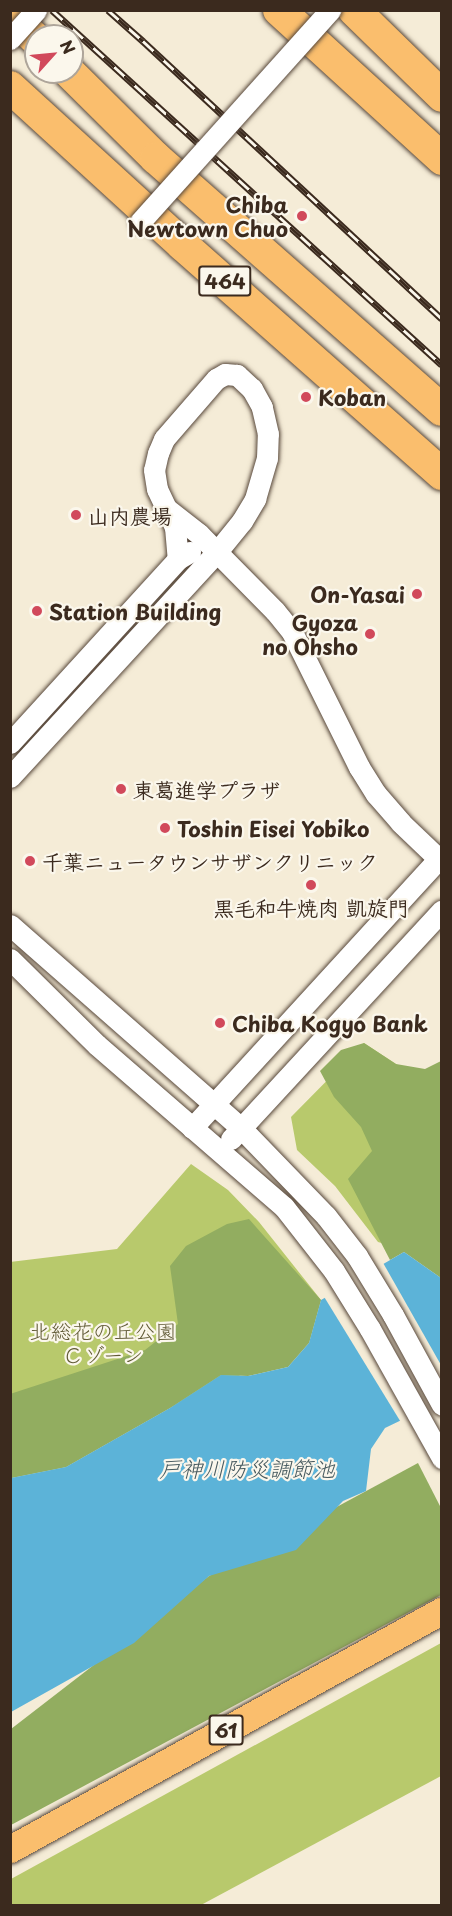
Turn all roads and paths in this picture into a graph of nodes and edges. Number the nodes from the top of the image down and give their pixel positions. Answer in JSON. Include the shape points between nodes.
{"nodes":[{"id":1,"x":36,"y":10,"type":"edge"},
{"id":2,"x":279,"y":10,"type":"edge"},
{"id":3,"x":330,"y":10,"type":"edge"},
{"id":4,"x":354,"y":10,"type":"edge"},
{"id":5,"x":10,"y":15,"type":"edge"},
{"id":6,"x":24,"y":28,"type":"edge"},
{"id":7,"x":10,"y":39,"type":"edge"},
{"id":8,"x":81,"y":84,"type":"edge"},
{"id":9,"x":10,"y":87,"type":"edge"},
{"id":10,"x":441,"y":96,"type":"edge"},
{"id":11,"x":441,"y":159,"type":"edge"},
{"id":12,"x":140,"y":222,"type":"dead end"},
{"id":13,"x":441,"y":410,"type":"edge"},
{"id":14,"x":441,"y":474,"type":"edge"},
{"id":15,"x":166,"y":508,"type":"junction"},
{"id":16,"x":216,"y":553,"type":"junction"},
{"id":17,"x":178,"y":559,"type":"junction"},
{"id":18,"x":10,"y":743,"type":"edge"},
{"id":19,"x":10,"y":777,"type":"edge"},
{"id":20,"x":440,"y":858,"type":"edge"},
{"id":21,"x":441,"y":910,"type":"edge"},
{"id":22,"x":10,"y":925,"type":"edge"},
{"id":23,"x":10,"y":959,"type":"edge"},
{"id":24,"x":214,"y":1104,"type":"junction"},
{"id":25,"x":192,"y":1128,"type":"junction"},
{"id":26,"x":241,"y":1128,"type":"junction"},
{"id":27,"x":221,"y":1151,"type":"junction"},
{"id":28,"x":441,"y":1406,"type":"edge"},
{"id":29,"x":441,"y":1458,"type":"edge"},
{"id":30,"x":441,"y":1611,"type":"edge"},
{"id":31,"x":10,"y":1849,"type":"edge"}],
"edges":[{"from":1,"to":7,"type":"street","bridge":true},
{"from":2,"to":11,"type":"highway"},
{"from":3,"to":12,"type":"street","bridge":true},
{"from":4,"to":10,"type":"highway"},
{"from":5,"to":6,"type":"highway"},
{"from":8,"to":13,"type":"highway","number":"464","via":[[156,158]]},
{"from":9,"to":14,"type":"highway","number":"464"},
{"from":15,"to":16,"type":"street"},
{"from":15,"to":16,"type":"street","via":[[154,471],[164,439],[216,379],[225,374],[237,375],[252,389],[262,407],[268,434],[267,458],[255,499]]},
{"from":15,"to":17,"type":"street","via":[[175,527]]},
{"from":16,"to":17,"type":"street","via":[[195,550]]},
{"from":16,"to":19,"type":"street"},
{"from":16,"to":20,"type":"street","via":[[292,632],[370,785],[401,823]]},
{"from":17,"to":18,"type":"street"},
{"from":20,"to":24,"type":"street"},
{"from":21,"to":26,"type":"street"},
{"from":22,"to":24,"type":"street"},
{"from":23,"to":25,"type":"street","via":[[97,1045]]},
{"from":24,"to":25,"type":"street"},
{"from":24,"to":26,"type":"street"},
{"from":25,"to":27,"type":"street"},
{"from":26,"to":27,"type":"street"},
{"from":26,"to":28,"type":"street","via":[[326,1216],[357,1256]]},
{"from":27,"to":29,"type":"street","via":[[258,1182],[302,1228],[334,1271]]},
{"from":30,"to":31,"type":"main road","number":"61"}]}
